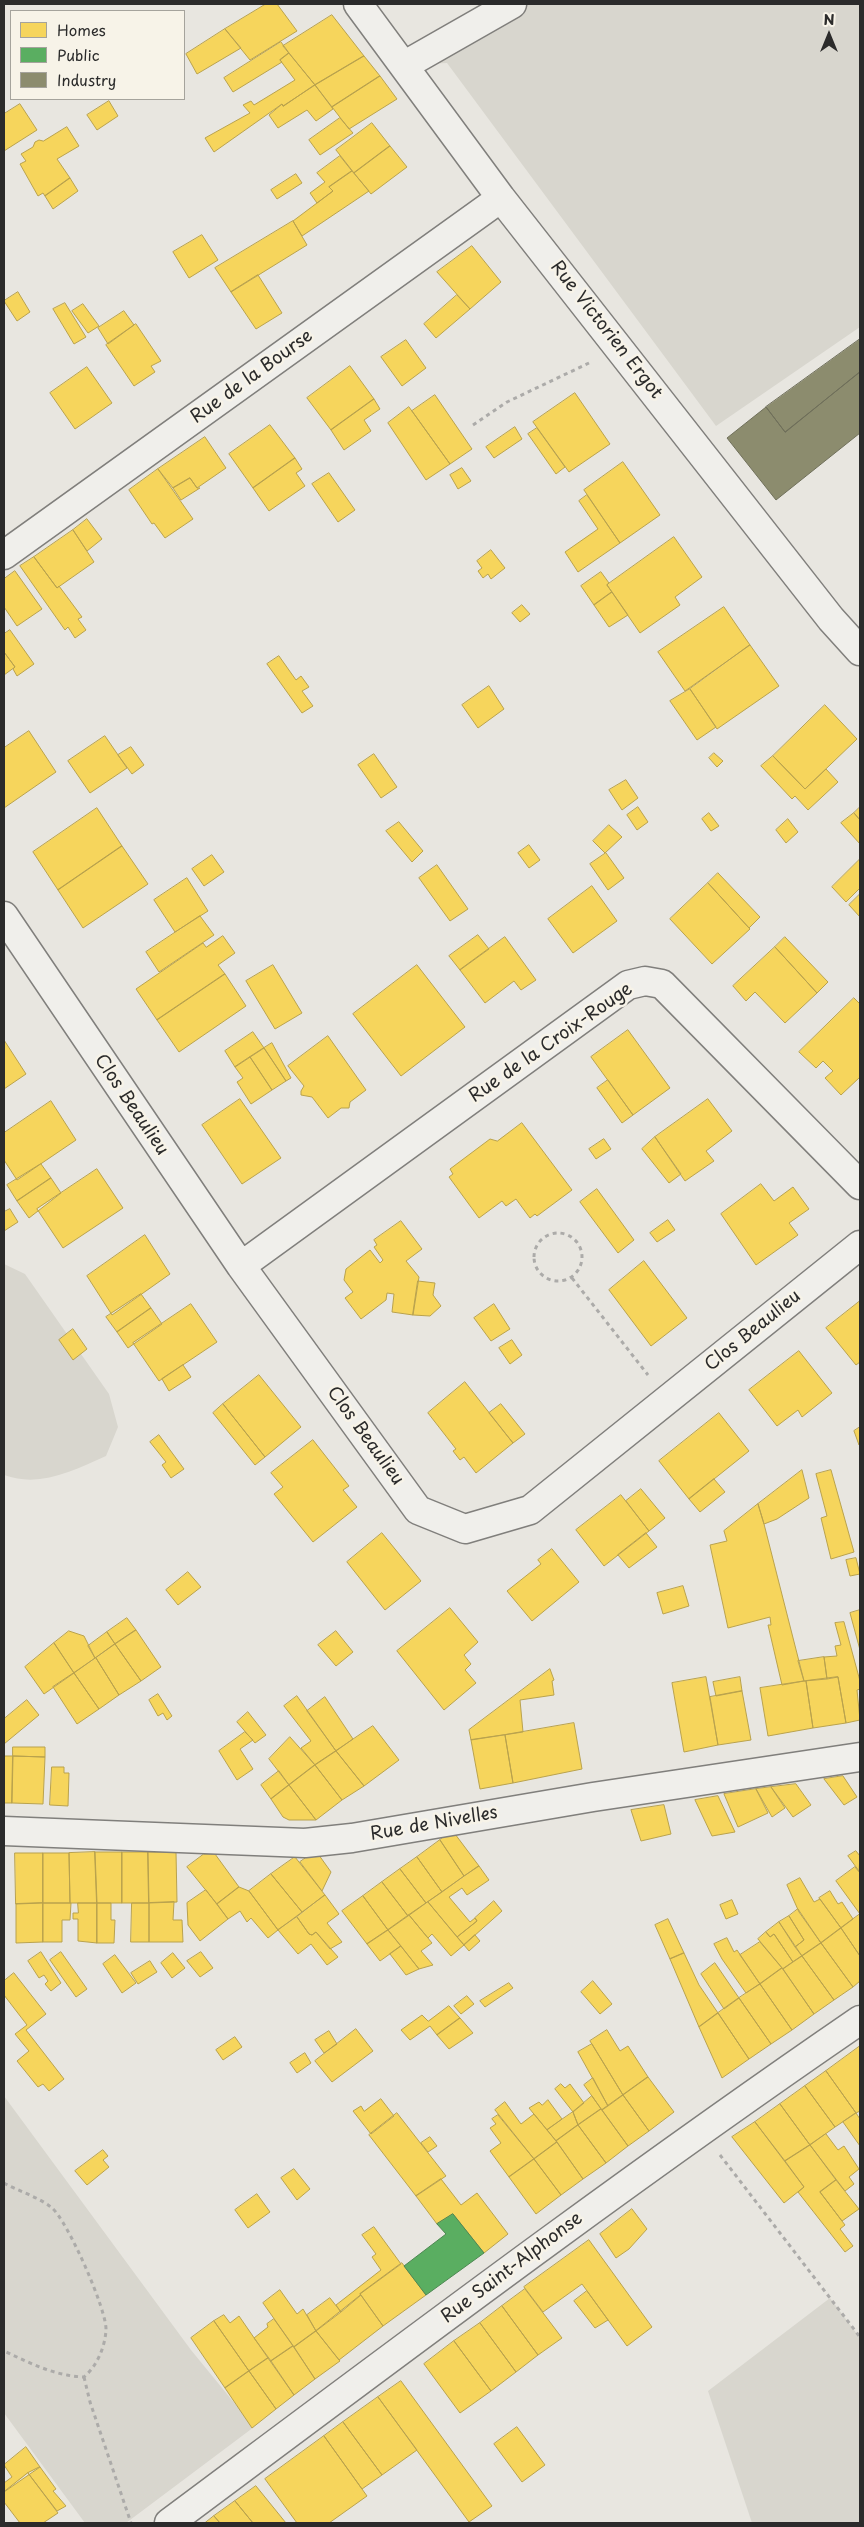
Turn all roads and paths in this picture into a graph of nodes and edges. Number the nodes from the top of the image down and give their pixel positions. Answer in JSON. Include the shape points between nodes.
{"nodes":[{"id":1,"x":358,"y":4,"type":"edge"},
{"id":2,"x":512,"y":4,"type":"edge"},
{"id":3,"x":405,"y":65,"type":"junction"},
{"id":4,"x":501,"y":198,"type":"junction"},
{"id":5,"x":614,"y":340,"type":"junction"},
{"id":6,"x":473,"y":425,"type":"dead end"},
{"id":7,"x":4,"y":555,"type":"edge"},
{"id":8,"x":860,"y":651,"type":"edge"},
{"id":9,"x":4,"y":916,"type":"edge"},
{"id":10,"x":860,"y":1185,"type":"edge"},
{"id":11,"x":860,"y":1245,"type":"edge"},
{"id":12,"x":241,"y":1266,"type":"junction"},
{"id":13,"x":572,"y":1278,"type":"junction"},
{"id":14,"x":668,"y":1400,"type":"junction"},
{"id":15,"x":860,"y":1757,"type":"edge"},
{"id":16,"x":4,"y":1831,"type":"edge"},
{"id":17,"x":860,"y":2020,"type":"edge"},
{"id":18,"x":702,"y":2131,"type":"junction"},
{"id":19,"x":4,"y":2183,"type":"edge"},
{"id":20,"x":860,"y":2337,"type":"edge"},
{"id":21,"x":4,"y":2351,"type":"edge"},
{"id":22,"x":84,"y":2377,"type":"junction"},
{"id":23,"x":132,"y":2523,"type":"edge"},
{"id":24,"x":169,"y":2523,"type":"edge"}],
"edges":[{"from":1,"to":3,"type":"street","name":"Rue Victorien Ergot"},
{"from":2,"to":3,"type":"street"},
{"from":3,"to":4,"type":"street","name":"Rue Victorien Ergot"},
{"from":4,"to":5,"type":"street","name":"Rue Victorien Ergot"},
{"from":4,"to":7,"type":"street","name":"Rue de la Bourse"},
{"from":5,"to":6,"type":"path","via":[[594,360],[507,402]]},
{"from":5,"to":8,"type":"street","name":"Rue Victorien Ergot","via":[[831,619]]},
{"from":9,"to":12,"type":"street","name":"Clos Beaulieu"},
{"from":10,"to":12,"type":"street","name":"Rue de la Croix-Rouge","via":[[662,984],[645,981],[628,985]]},
{"from":11,"to":14,"type":"street","name":"Clos Beaulieu"},
{"from":12,"to":14,"type":"street","name":"Clos Beaulieu","via":[[418,1510],[465,1530],[530,1510]]},
{"from":13,"to":13,"type":"path","via":[[549,1279],[537,1269],[535,1254],[542,1240],[557,1233],[565,1234],[578,1243],[581,1265]]},
{"from":13,"to":14,"type":"path"},
{"from":15,"to":16,"type":"street","name":"Rue de Nivelles","via":[[305,1844]]},
{"from":17,"to":18,"type":"street","name":"Rue Saint-Alphonse"},
{"from":18,"to":20,"type":"path"},
{"from":18,"to":24,"type":"street","name":"Rue Saint-Alphonse","via":[[547,2241]]},
{"from":19,"to":22,"type":"path","via":[[52,2208],[73,2241],[91,2280],[106,2328],[94,2368]]},
{"from":21,"to":22,"type":"path","via":[[44,2369]]},
{"from":22,"to":23,"type":"path"}]}
